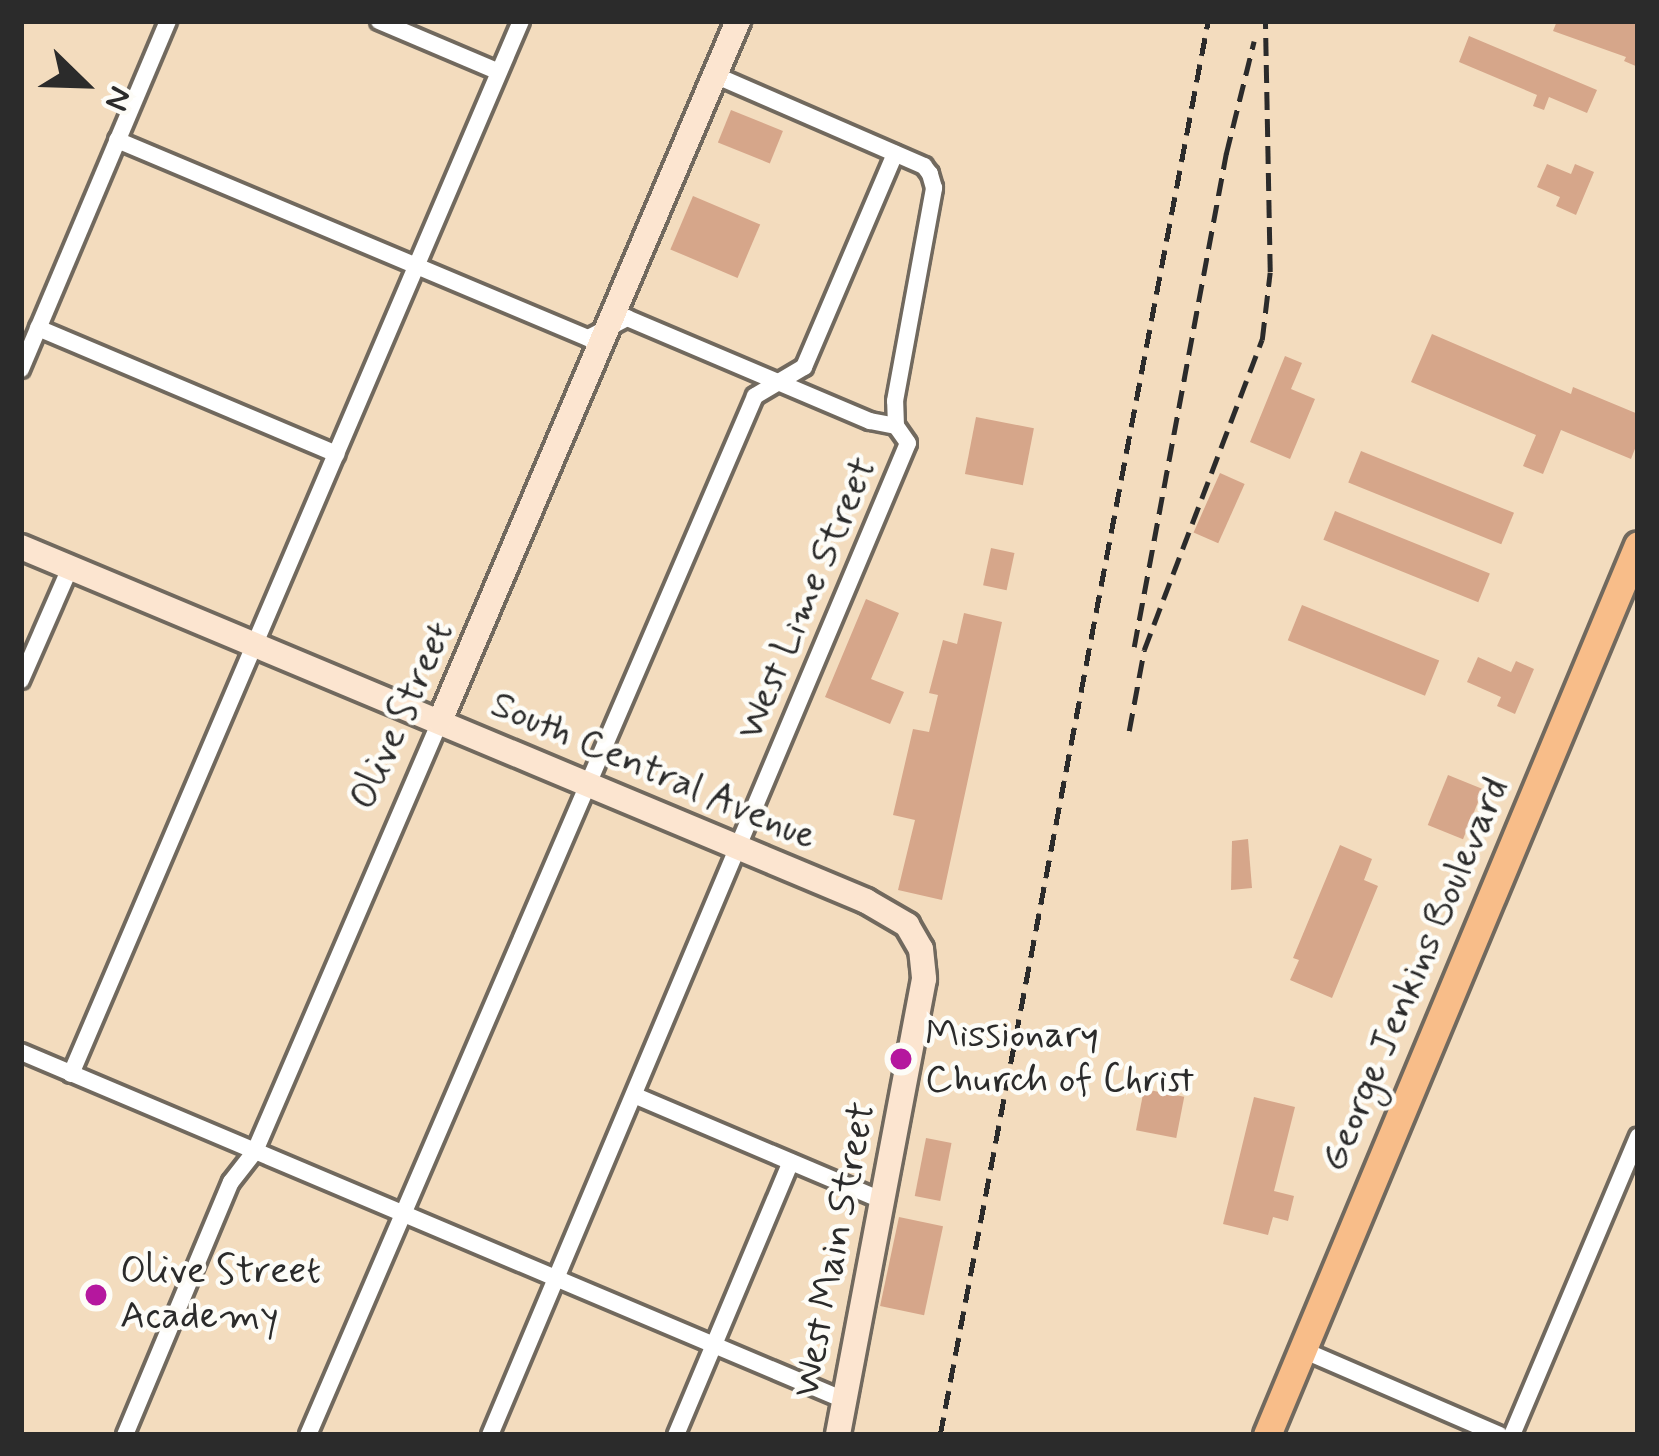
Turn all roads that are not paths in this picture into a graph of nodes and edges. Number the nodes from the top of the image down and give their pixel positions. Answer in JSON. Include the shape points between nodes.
{"nodes":[{"id":1,"x":168,"y":21,"type":"edge"},
{"id":2,"x":379,"y":21,"type":"edge"},
{"id":3,"x":521,"y":21,"type":"edge"},
{"id":4,"x":738,"y":21,"type":"edge"},
{"id":5,"x":497,"y":71,"type":"junction"},
{"id":6,"x":715,"y":75,"type":"junction"},
{"id":7,"x":118,"y":140,"type":"junction"},
{"id":8,"x":895,"y":154,"type":"junction"},
{"id":9,"x":415,"y":267,"type":"junction"},
{"id":10,"x":38,"y":328,"type":"junction"},
{"id":11,"x":608,"y":329,"type":"junction"},
{"id":12,"x":21,"y":368,"type":"edge"},
{"id":13,"x":777,"y":382,"type":"junction"},
{"id":14,"x":896,"y":426,"type":"junction"},
{"id":15,"x":337,"y":454,"type":"junction"},
{"id":16,"x":1638,"y":545,"type":"edge"},
{"id":17,"x":21,"y":547,"type":"edge"},
{"id":18,"x":70,"y":568,"type":"junction"},
{"id":19,"x":255,"y":644,"type":"junction"},
{"id":20,"x":21,"y":680,"type":"edge"},
{"id":21,"x":440,"y":721,"type":"junction"},
{"id":22,"x":590,"y":785,"type":"junction"},
{"id":23,"x":739,"y":847,"type":"junction"},
{"id":24,"x":916,"y":938,"type":"joint"},
{"id":25,"x":21,"y":1052,"type":"edge"},
{"id":26,"x":71,"y":1074,"type":"junction"},
{"id":27,"x":636,"y":1096,"type":"junction"},
{"id":28,"x":1638,"y":1137,"type":"edge"},
{"id":29,"x":255,"y":1151,"type":"junction"},
{"id":30,"x":791,"y":1162,"type":"junction"},
{"id":31,"x":881,"y":1199,"type":"junction"},
{"id":32,"x":404,"y":1214,"type":"junction"},
{"id":33,"x":556,"y":1278,"type":"junction"},
{"id":34,"x":715,"y":1345,"type":"junction"},
{"id":35,"x":1303,"y":1350,"type":"junction"},
{"id":36,"x":844,"y":1400,"type":"junction"},
{"id":37,"x":124,"y":1435,"type":"edge"},
{"id":38,"x":308,"y":1435,"type":"edge"},
{"id":39,"x":490,"y":1435,"type":"edge"},
{"id":40,"x":676,"y":1435,"type":"edge"},
{"id":41,"x":838,"y":1435,"type":"edge"},
{"id":42,"x":1268,"y":1435,"type":"edge"},
{"id":43,"x":1498,"y":1435,"type":"edge"},
{"id":44,"x":1512,"y":1435,"type":"edge"}],
"edges":[{"from":1,"to":7,"type":"street"},
{"from":2,"to":5,"type":"street"},
{"from":3,"to":5,"type":"street"},
{"from":4,"to":6,"type":"main road","name":"Olive Street"},
{"from":5,"to":9,"type":"street"},
{"from":6,"to":8,"type":"street"},
{"from":6,"to":11,"type":"main road","name":"Olive Street"},
{"from":7,"to":9,"type":"street"},
{"from":7,"to":10,"type":"street"},
{"from":8,"to":13,"type":"street","via":[[804,367]]},
{"from":8,"to":14,"type":"street","name":"West Lime Street","via":[[930,174],[934,188]]},
{"from":9,"to":11,"type":"street","via":[[588,338]]},
{"from":9,"to":15,"type":"street"},
{"from":10,"to":12,"type":"street"},
{"from":10,"to":15,"type":"street"},
{"from":11,"to":13,"type":"street","via":[[628,318]]},
{"from":11,"to":21,"type":"main road","name":"Olive Street"},
{"from":13,"to":14,"type":"street"},
{"from":13,"to":22,"type":"street","via":[[755,396]]},
{"from":14,"to":23,"type":"street","name":"West Lime Street","via":[[908,438],[904,458]]},
{"from":15,"to":19,"type":"street"},
{"from":16,"to":35,"type":"main road","name":"George Jenkins Boulevard"},
{"from":17,"to":18,"type":"main road","name":"South Central Avenue"},
{"from":18,"to":19,"type":"main road","name":"South Central Avenue"},
{"from":18,"to":20,"type":"street"},
{"from":19,"to":21,"type":"main road","name":"South Central Avenue"},
{"from":19,"to":26,"type":"street"},
{"from":21,"to":22,"type":"main road","name":"South Central Avenue"},
{"from":21,"to":29,"type":"street","name":"Olive Street"},
{"from":22,"to":23,"type":"main road","name":"South Central Avenue"},
{"from":22,"to":32,"type":"street"},
{"from":23,"to":24,"type":"main road","name":"South Central Avenue","via":[[866,901]]},
{"from":23,"to":27,"type":"street","name":"West Lime Street"},
{"from":24,"to":31,"type":"main road","name":"West Main Street","via":[[924,979]]},
{"from":25,"to":26,"type":"street"},
{"from":26,"to":29,"type":"street"},
{"from":27,"to":30,"type":"street"},
{"from":27,"to":33,"type":"street","name":"West Lime Street"},
{"from":28,"to":44,"type":"street"},
{"from":29,"to":32,"type":"street"},
{"from":29,"to":37,"type":"street","name":"Olive Street","via":[[231,1181]]},
{"from":30,"to":31,"type":"street"},
{"from":30,"to":34,"type":"street"},
{"from":31,"to":36,"type":"main road","name":"West Main Street"},
{"from":32,"to":33,"type":"street"},
{"from":32,"to":38,"type":"street"},
{"from":33,"to":34,"type":"street"},
{"from":33,"to":39,"type":"street","name":"West Lime Street"},
{"from":34,"to":36,"type":"street"},
{"from":34,"to":40,"type":"street"},
{"from":35,"to":42,"type":"main road","name":"George Jenkins Boulevard"},
{"from":35,"to":43,"type":"street"},
{"from":36,"to":41,"type":"main road","name":"West Main Street"}]}
